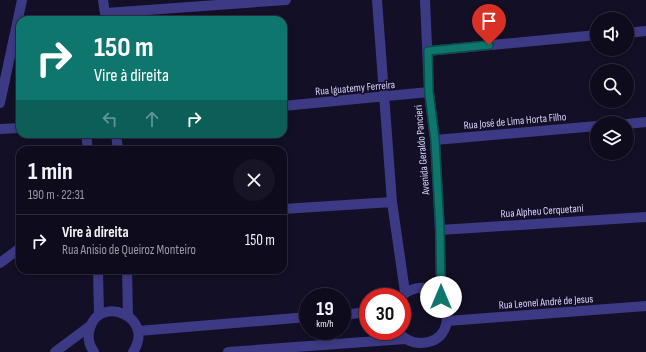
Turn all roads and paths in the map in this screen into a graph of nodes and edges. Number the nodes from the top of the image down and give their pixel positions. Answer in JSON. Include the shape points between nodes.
{"nodes":[{"id":1,"x":22,"y":0,"type":"edge"},
{"id":2,"x":103,"y":0,"type":"edge"},
{"id":3,"x":286,"y":0,"type":"edge"},
{"id":4,"x":377,"y":0,"type":"edge"},
{"id":5,"x":425,"y":0,"type":"edge"},
{"id":6,"x":19,"y":16,"type":"edge"},
{"id":7,"x":106,"y":16,"type":"edge"},
{"id":8,"x":117,"y":16,"type":"edge"},
{"id":9,"x":16,"y":28,"type":"edge"},
{"id":10,"x":646,"y":31,"type":"edge"},
{"id":11,"x":634,"y":32,"type":"edge"},
{"id":12,"x":590,"y":36,"type":"edge"},
{"id":13,"x":428,"y":51,"type":"junction"},
{"id":14,"x":429,"y":92,"type":"junction"},
{"id":15,"x":386,"y":97,"type":"junction"},
{"id":16,"x":0,"y":103,"type":"edge"},
{"id":17,"x":287,"y":106,"type":"edge"},
{"id":18,"x":646,"y":122,"type":"edge"},
{"id":19,"x":634,"y":123,"type":"edge"},
{"id":20,"x":590,"y":127,"type":"edge"},
{"id":21,"x":16,"y":128,"type":"edge"},
{"id":22,"x":0,"y":129,"type":"edge"},
{"id":23,"x":435,"y":140,"type":"junction"},
{"id":24,"x":392,"y":202,"type":"junction"},
{"id":25,"x":287,"y":209,"type":"edge"},
{"id":26,"x":646,"y":217,"type":"edge"},
{"id":27,"x":440,"y":230,"type":"junction"},
{"id":28,"x":16,"y":251,"type":"edge"},
{"id":29,"x":0,"y":262,"type":"edge"},
{"id":30,"x":98,"y":274,"type":"edge"},
{"id":31,"x":127,"y":274,"type":"edge"},
{"id":32,"x":401,"y":288,"type":"edge"},
{"id":33,"x":411,"y":290,"type":"edge"},
{"id":34,"x":441,"y":297,"type":"junction"},
{"id":35,"x":646,"y":306,"type":"edge"},
{"id":36,"x":100,"y":315,"type":"junction"},
{"id":37,"x":128,"y":315,"type":"junction"},
{"id":38,"x":299,"y":318,"type":"edge"},
{"id":39,"x":447,"y":321,"type":"junction"},
{"id":40,"x":90,"y":326,"type":"junction"},
{"id":41,"x":138,"y":331,"type":"junction"},
{"id":42,"x":391,"y":340,"type":"edge"},
{"id":43,"x":409,"y":340,"type":"edge"},
{"id":44,"x":55,"y":352,"type":"edge"},
{"id":45,"x":94,"y":352,"type":"edge"},
{"id":46,"x":133,"y":352,"type":"edge"},
{"id":47,"x":228,"y":352,"type":"edge"}],
"edges":[{"from":1,"to":6,"type":"street"},
{"from":2,"to":7,"type":"street"},
{"from":3,"to":8,"type":"street"},
{"from":4,"to":15,"type":"street"},
{"from":5,"to":13,"type":"street","name":"Avenida Geraldo Pancieri"},
{"from":9,"to":16,"type":"street"},
{"from":10,"to":11,"type":"street"},
{"from":12,"to":13,"type":"street"},
{"from":13,"to":14,"type":"street","name":"Avenida Geraldo Pancieri"},
{"from":14,"to":15,"type":"street","name":"Rua Iguatemy Ferreira"},
{"from":14,"to":23,"type":"street","name":"Avenida Geraldo Pancieri"},
{"from":15,"to":17,"type":"street","name":"Rua Iguatemy Ferreira"},
{"from":15,"to":24,"type":"street"},
{"from":18,"to":19,"type":"street"},
{"from":20,"to":23,"type":"street","name":"Rua José de Lima Horta Filho"},
{"from":21,"to":22,"type":"street"},
{"from":23,"to":27,"type":"street","name":"Avenida Geraldo Pancieri"},
{"from":24,"to":25,"type":"street"},
{"from":24,"to":32,"type":"street"},
{"from":26,"to":27,"type":"street","name":"Rua Alpheu Cerquetani"},
{"from":27,"to":34,"type":"street","name":"Avenida Geraldo Pancieri"},
{"from":28,"to":29,"type":"street"},
{"from":30,"to":36,"type":"street"},
{"from":31,"to":37,"type":"street"},
{"from":33,"to":34,"type":"street","via":[[428,289]]},
{"from":34,"to":39,"type":"street","name":"Avenida Geraldo Pancieri","via":[[446,304]]},
{"from":35,"to":39,"type":"street","name":"Rua Leonel André de Jesus"},
{"from":36,"to":37,"type":"street","via":[[114,311]]},
{"from":36,"to":40,"type":"street"},
{"from":37,"to":41,"type":"street"},
{"from":38,"to":41,"type":"street"},
{"from":39,"to":43,"type":"street","via":[[444,330],[431,341],[422,343]]},
{"from":40,"to":44,"type":"street"},
{"from":40,"to":45,"type":"street","via":[[89,341]]},
{"from":41,"to":46,"type":"street","via":[[137,345]]},
{"from":42,"to":47,"type":"street"}]}
